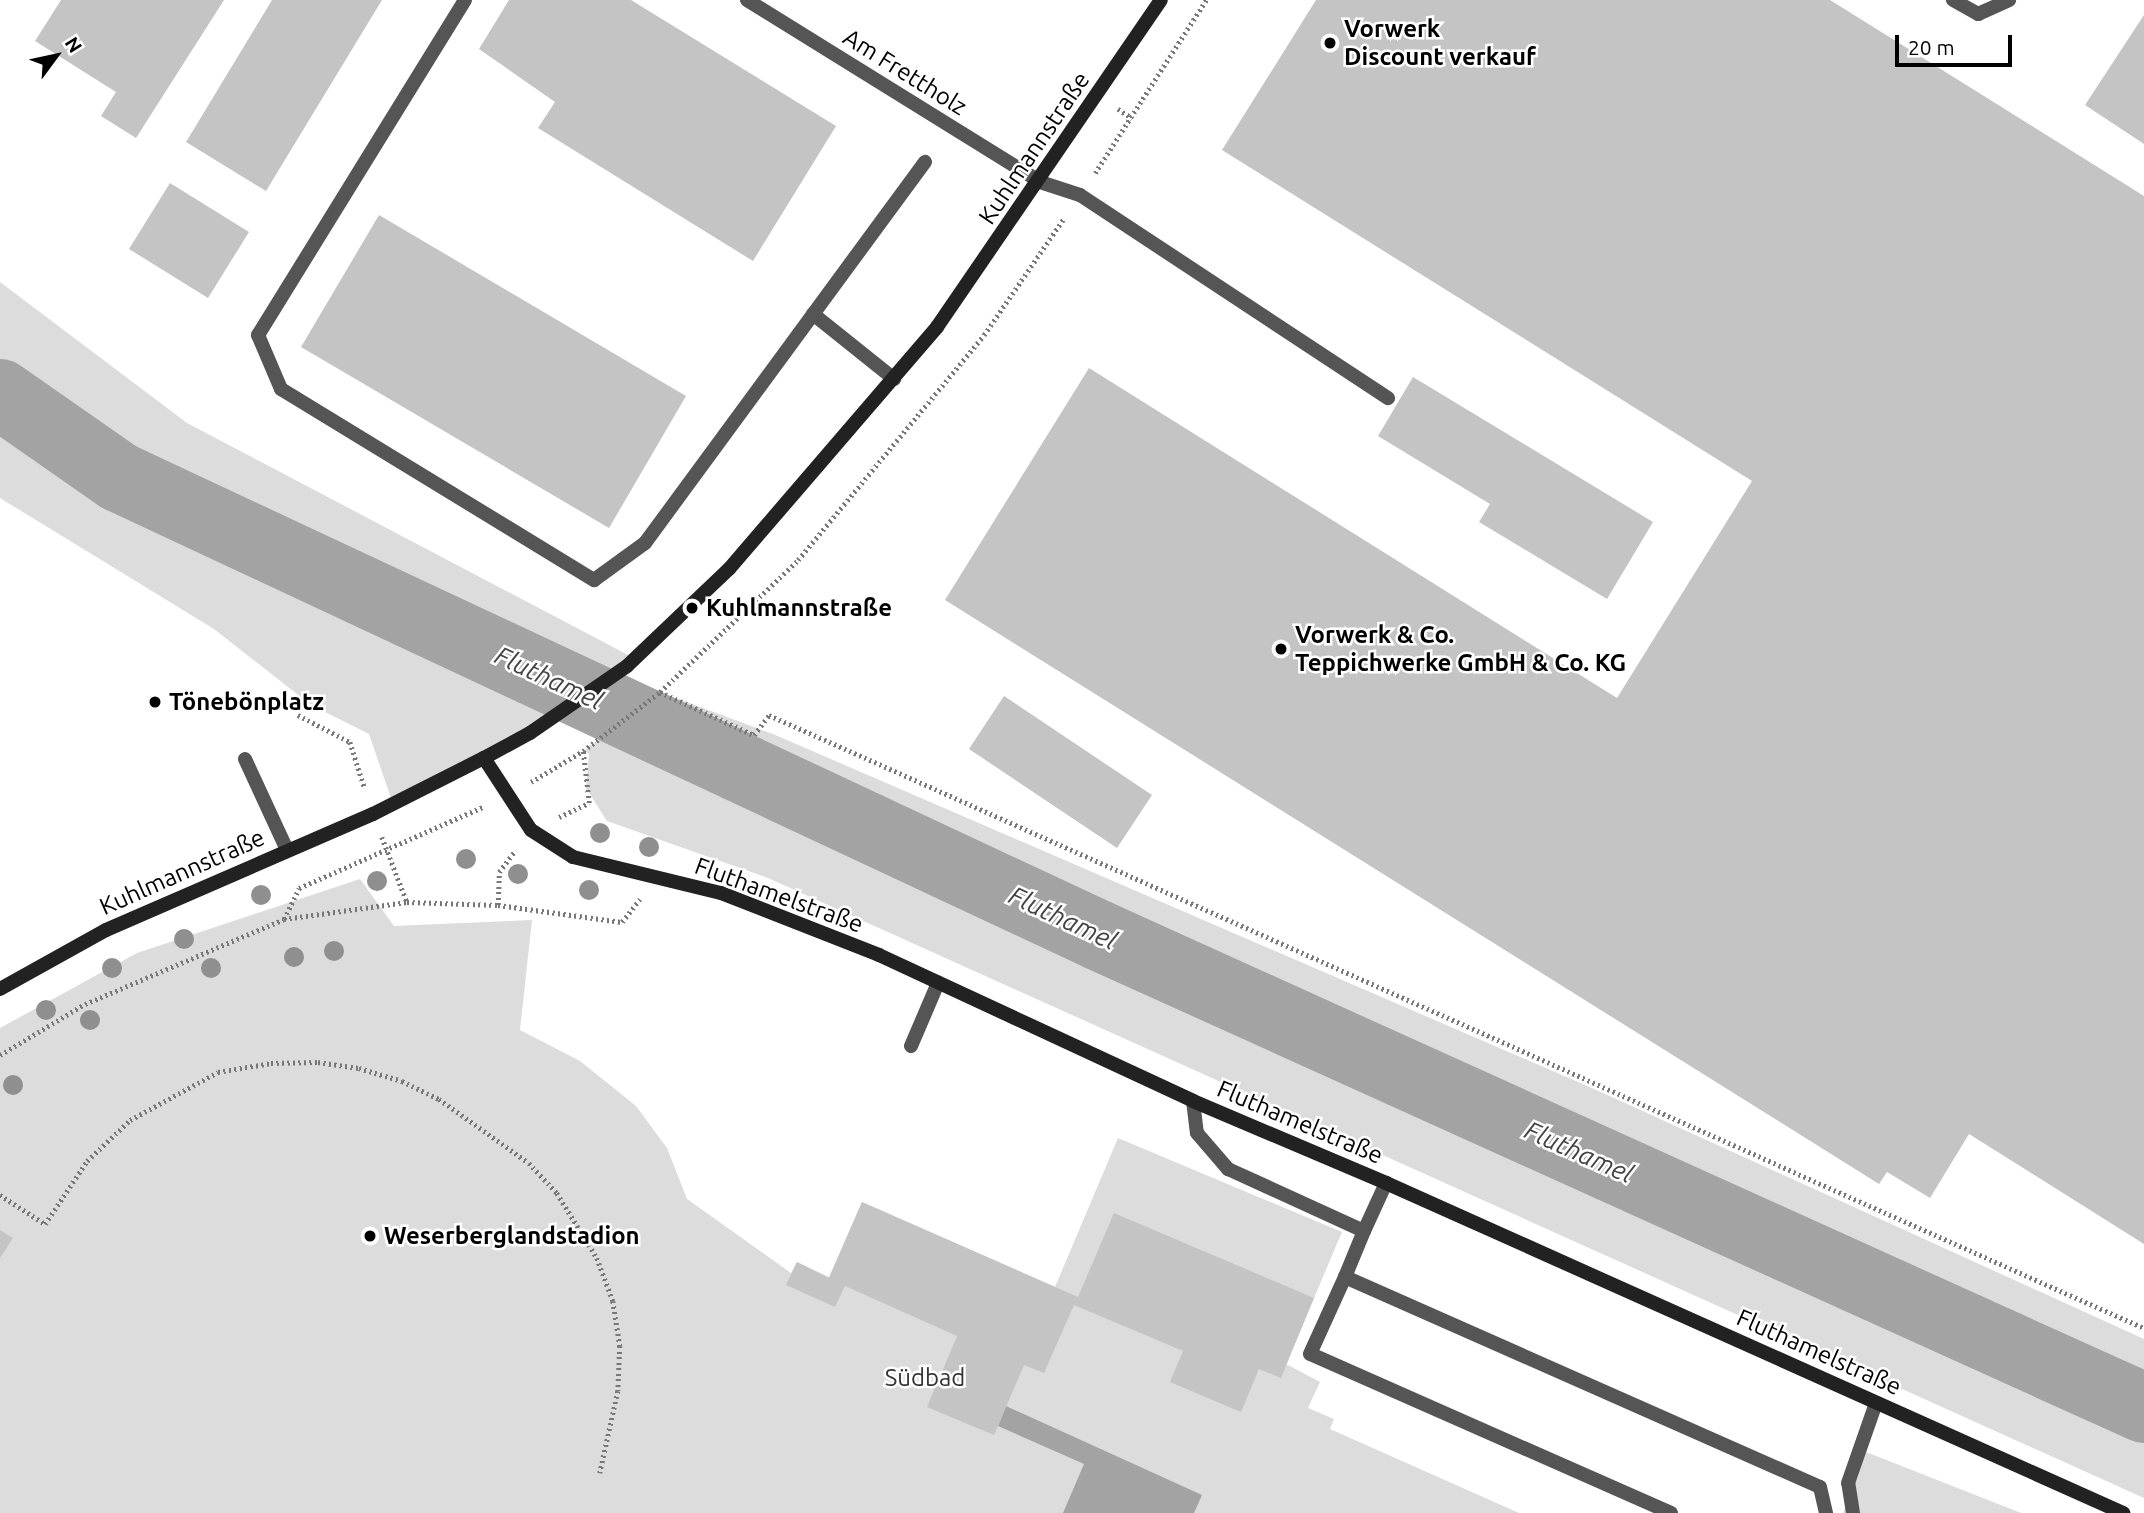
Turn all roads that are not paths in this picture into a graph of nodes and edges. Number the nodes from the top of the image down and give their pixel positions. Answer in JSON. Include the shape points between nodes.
{"nodes":[{"id":1,"x":465,"y":0,"type":"edge"},
{"id":2,"x":747,"y":0,"type":"edge"},
{"id":3,"x":1161,"y":0,"type":"edge"},
{"id":4,"x":1952,"y":0,"type":"edge"},
{"id":5,"x":2009,"y":0,"type":"edge"},
{"id":6,"x":925,"y":162,"type":"dead end"},
{"id":7,"x":1040,"y":182,"type":"junction"},
{"id":8,"x":813,"y":314,"type":"junction"},
{"id":9,"x":894,"y":379,"type":"junction"},
{"id":10,"x":1388,"y":398,"type":"dead end"},
{"id":11,"x":484,"y":758,"type":"junction"},
{"id":12,"x":245,"y":759,"type":"dead end"},
{"id":13,"x":287,"y":850,"type":"junction"},
{"id":14,"x":938,"y":983,"type":"junction"},
{"id":15,"x":0,"y":989,"type":"edge"},
{"id":16,"x":911,"y":1045,"type":"dead end"},
{"id":17,"x":1193,"y":1101,"type":"junction"},
{"id":18,"x":1386,"y":1183,"type":"junction"},
{"id":19,"x":1364,"y":1231,"type":"junction"},
{"id":20,"x":1345,"y":1277,"type":"junction"},
{"id":21,"x":1876,"y":1403,"type":"junction"},
{"id":22,"x":1848,"y":1483,"type":"junction"},
{"id":23,"x":1671,"y":1513,"type":"edge"},
{"id":24,"x":1826,"y":1513,"type":"edge"},
{"id":25,"x":1833,"y":1513,"type":"edge"},
{"id":26,"x":1853,"y":1513,"type":"edge"},
{"id":27,"x":2123,"y":1513,"type":"edge"}],
"edges":[{"from":1,"to":8,"type":"street","via":[[258,335],[281,389],[594,580],[645,543]]},
{"from":2,"to":7,"type":"street","name":"Am Frettholz"},
{"from":3,"to":7,"type":"main road","name":"Kuhlmannstraße"},
{"from":4,"to":5,"type":"street","via":[[1978,14]]},
{"from":6,"to":8,"type":"street"},
{"from":7,"to":9,"type":"main road","name":"Kuhlmannstraße","via":[[937,327]]},
{"from":7,"to":10,"type":"street","name":"Am Frettholz","via":[[1080,195]]},
{"from":8,"to":9,"type":"street"},
{"from":9,"to":11,"type":"main road","name":"Kuhlmannstraße","via":[[729,569],[627,666],[530,733]]},
{"from":11,"to":13,"type":"main road","name":"Kuhlmannstraße"},
{"from":11,"to":14,"type":"main road","name":"Fluthamelstraße","via":[[531,830],[573,857],[721,893]]},
{"from":12,"to":13,"type":"street"},
{"from":13,"to":15,"type":"main road","name":"Kuhlmannstraße","via":[[106,930]]},
{"from":14,"to":16,"type":"street"},
{"from":14,"to":17,"type":"main road","name":"Fluthamelstraße"},
{"from":17,"to":18,"type":"main road","name":"Fluthamelstraße"},
{"from":17,"to":19,"type":"street","via":[[1197,1133],[1228,1169]]},
{"from":18,"to":19,"type":"street"},
{"from":18,"to":21,"type":"main road","name":"Fluthamelstraße"},
{"from":19,"to":20,"type":"street"},
{"from":20,"to":23,"type":"street","via":[[1310,1354]]},
{"from":20,"to":24,"type":"street","via":[[1820,1487]]},
{"from":21,"to":22,"type":"street"},
{"from":21,"to":27,"type":"main road","name":"Fluthamelstraße"},
{"from":22,"to":25,"type":"street"},
{"from":22,"to":26,"type":"street"}]}
